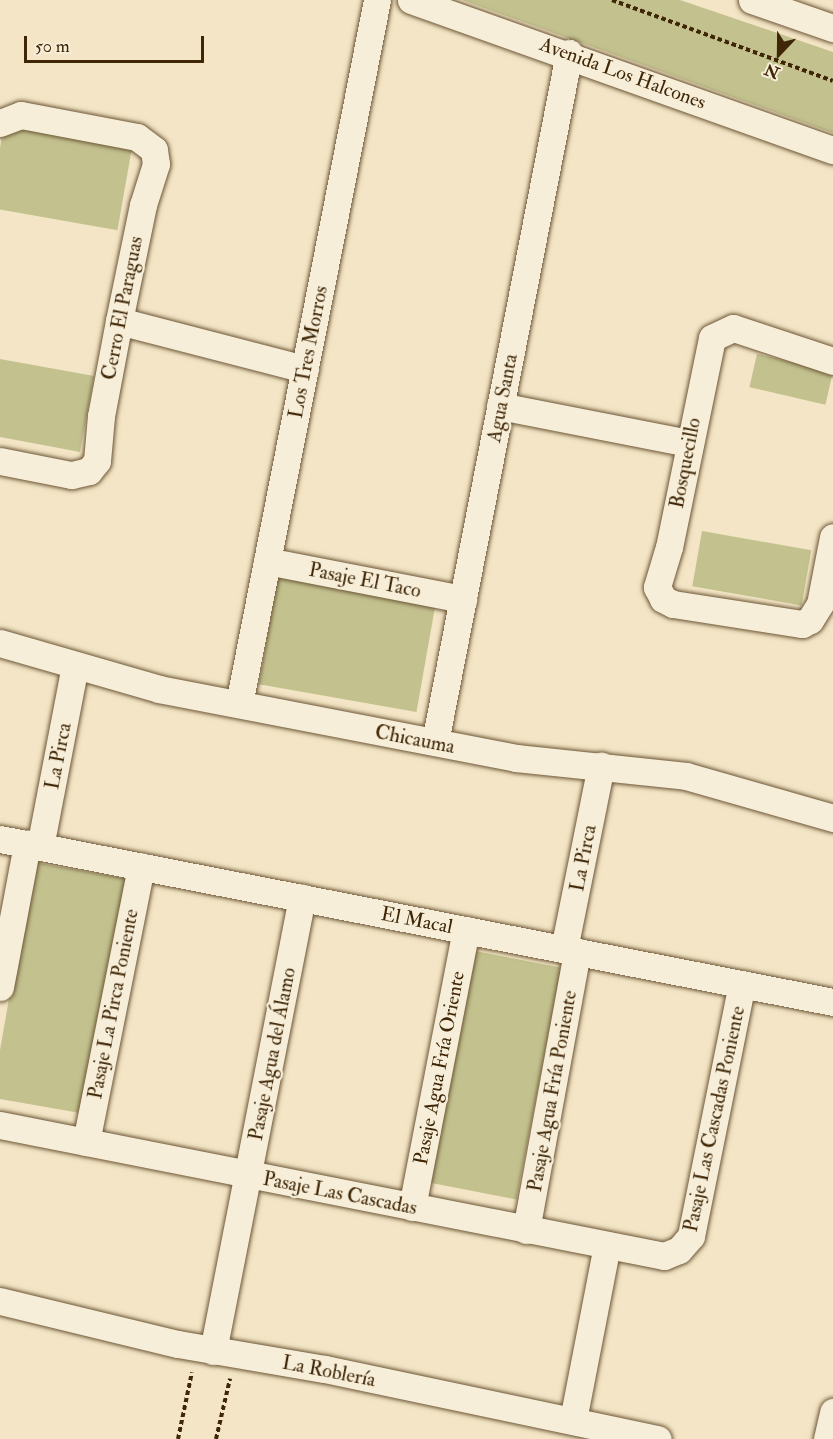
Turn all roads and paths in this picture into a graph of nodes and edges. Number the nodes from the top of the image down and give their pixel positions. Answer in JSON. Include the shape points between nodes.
{"nodes":[{"id":1,"x":377,"y":0,"type":"edge"},
{"id":2,"x":411,"y":0,"type":"edge"},
{"id":3,"x":612,"y":0,"type":"edge"},
{"id":4,"x":752,"y":0,"type":"edge"},
{"id":5,"x":804,"y":9,"type":"edge"},
{"id":6,"x":833,"y":28,"type":"edge"},
{"id":7,"x":569,"y":53,"type":"junction"},
{"id":8,"x":833,"y":81,"type":"edge"},
{"id":9,"x":3,"y":121,"type":"edge"},
{"id":10,"x":833,"y":150,"type":"edge"},
{"id":11,"x":119,"y":321,"type":"junction"},
{"id":12,"x":833,"y":361,"type":"edge"},
{"id":13,"x":305,"y":369,"type":"junction"},
{"id":14,"x":500,"y":406,"type":"junction"},
{"id":15,"x":689,"y":443,"type":"junction"},
{"id":16,"x":0,"y":461,"type":"edge"},
{"id":17,"x":833,"y":537,"type":"edge"},
{"id":18,"x":267,"y":561,"type":"junction"},
{"id":19,"x":463,"y":599,"type":"junction"},
{"id":20,"x":0,"y":643,"type":"edge"},
{"id":21,"x":75,"y":665,"type":"junction"},
{"id":22,"x":239,"y":704,"type":"junction"},
{"id":23,"x":435,"y":742,"type":"junction"},
{"id":24,"x":601,"y":766,"type":"junction"},
{"id":25,"x":833,"y":818,"type":"edge"},
{"id":26,"x":0,"y":839,"type":"edge"},
{"id":27,"x":34,"y":846,"type":"junction"},
{"id":28,"x":141,"y":866,"type":"junction"},
{"id":29,"x":302,"y":898,"type":"junction"},
{"id":30,"x":466,"y":930,"type":"junction"},
{"id":31,"x":571,"y":950,"type":"junction"},
{"id":32,"x":742,"y":984,"type":"junction"},
{"id":33,"x":0,"y":987,"type":"edge"},
{"id":34,"x":833,"y":1002,"type":"edge"},
{"id":35,"x":0,"y":1125,"type":"edge"},
{"id":36,"x":86,"y":1142,"type":"junction"},
{"id":37,"x":248,"y":1174,"type":"junction"},
{"id":38,"x":412,"y":1207,"type":"junction"},
{"id":39,"x":526,"y":1230,"type":"junction"},
{"id":40,"x":607,"y":1245,"type":"junction"},
{"id":41,"x":679,"y":1250,"type":"joint"},
{"id":42,"x":0,"y":1301,"type":"edge"},
{"id":43,"x":215,"y":1351,"type":"junction"},
{"id":44,"x":833,"y":1412,"type":"edge"},
{"id":45,"x":573,"y":1420,"type":"junction"},
{"id":46,"x":178,"y":1439,"type":"edge"},
{"id":47,"x":216,"y":1439,"type":"edge"},
{"id":48,"x":658,"y":1439,"type":"edge"},
{"id":49,"x":827,"y":1439,"type":"edge"}],
"edges":[{"from":1,"to":13,"type":"street","name":"Los Tres Morros"},
{"from":2,"to":7,"type":"street","name":"Avenida Los Halcones"},
{"from":3,"to":8,"type":"path"},
{"from":4,"to":5,"type":"street"},
{"from":5,"to":6,"type":"street"},
{"from":7,"to":10,"type":"street","name":"Avenida Los Halcones"},
{"from":7,"to":14,"type":"street","name":"Agua Santa"},
{"from":9,"to":11,"type":"street","name":"Cerro El Paraguas","via":[[21,115],[128,134],[150,144],[156,164],[143,205]]},
{"from":11,"to":13,"type":"street"},
{"from":11,"to":16,"type":"street","name":"Cerro El Paraguas","via":[[101,416],[100,454],[88,471],[71,475]]},
{"from":12,"to":15,"type":"street","name":"Bosquecillo","via":[[741,330],[712,343]]},
{"from":13,"to":18,"type":"street","name":"Los Tres Morros"},
{"from":14,"to":15,"type":"street"},
{"from":14,"to":19,"type":"street","name":"Agua Santa"},
{"from":15,"to":17,"type":"street","name":"Bosquecillo","via":[[669,547],[657,580],[660,595],[673,604],[793,625],[810,620],[820,604]]},
{"from":18,"to":19,"type":"street","name":"Pasaje El Taco"},
{"from":18,"to":22,"type":"street","name":"Los Tres Morros"},
{"from":19,"to":23,"type":"street","name":"Agua Santa"},
{"from":20,"to":21,"type":"street","name":"Chicauma"},
{"from":21,"to":22,"type":"street","name":"Chicauma"},
{"from":21,"to":27,"type":"street","name":"La Pirca"},
{"from":22,"to":23,"type":"street","name":"Chicauma"},
{"from":23,"to":24,"type":"street","name":"Chicauma","via":[[516,758]]},
{"from":24,"to":25,"type":"street","name":"Chicauma","via":[[713,782]]},
{"from":24,"to":31,"type":"street","name":"La Pirca"},
{"from":26,"to":27,"type":"street","name":"El Macal"},
{"from":27,"to":28,"type":"street","name":"El Macal"},
{"from":27,"to":33,"type":"street","name":"La Pirca"},
{"from":28,"to":29,"type":"street","name":"El Macal"},
{"from":28,"to":36,"type":"street","name":"Pasaje La Pirca Poniente"},
{"from":29,"to":30,"type":"street","name":"El Macal"},
{"from":29,"to":37,"type":"street","name":"Pasaje Agua del Álamo"},
{"from":30,"to":31,"type":"street","name":"El Macal"},
{"from":30,"to":38,"type":"street","name":"Pasaje Agua Fría Oriente"},
{"from":31,"to":32,"type":"street","name":"El Macal"},
{"from":31,"to":39,"type":"street","name":"Pasaje Agua Fría Poniente"},
{"from":32,"to":34,"type":"street","name":"El Macal"},
{"from":32,"to":41,"type":"street","name":"Pasaje Las Cascadas Poniente","via":[[693,1227]]},
{"from":35,"to":36,"type":"street","name":"Pasaje Las Cascadas"},
{"from":36,"to":37,"type":"street","name":"Pasaje Las Cascadas"},
{"from":37,"to":38,"type":"street","name":"Pasaje Las Cascadas"},
{"from":37,"to":43,"type":"street","name":"Pasaje Agua del Álamo"},
{"from":38,"to":39,"type":"street","name":"Pasaje Las Cascadas"},
{"from":39,"to":40,"type":"street","name":"Pasaje Las Cascadas"},
{"from":40,"to":41,"type":"street","name":"Pasaje Las Cascadas","via":[[656,1255]]},
{"from":40,"to":45,"type":"street"},
{"from":42,"to":43,"type":"street","name":"La Roblería"},
{"from":43,"to":45,"type":"street","name":"La Roblería"},
{"from":43,"to":46,"type":"path"},
{"from":43,"to":47,"type":"path"},
{"from":44,"to":49,"type":"street"},
{"from":45,"to":48,"type":"street","name":"La Roblería"}]}
